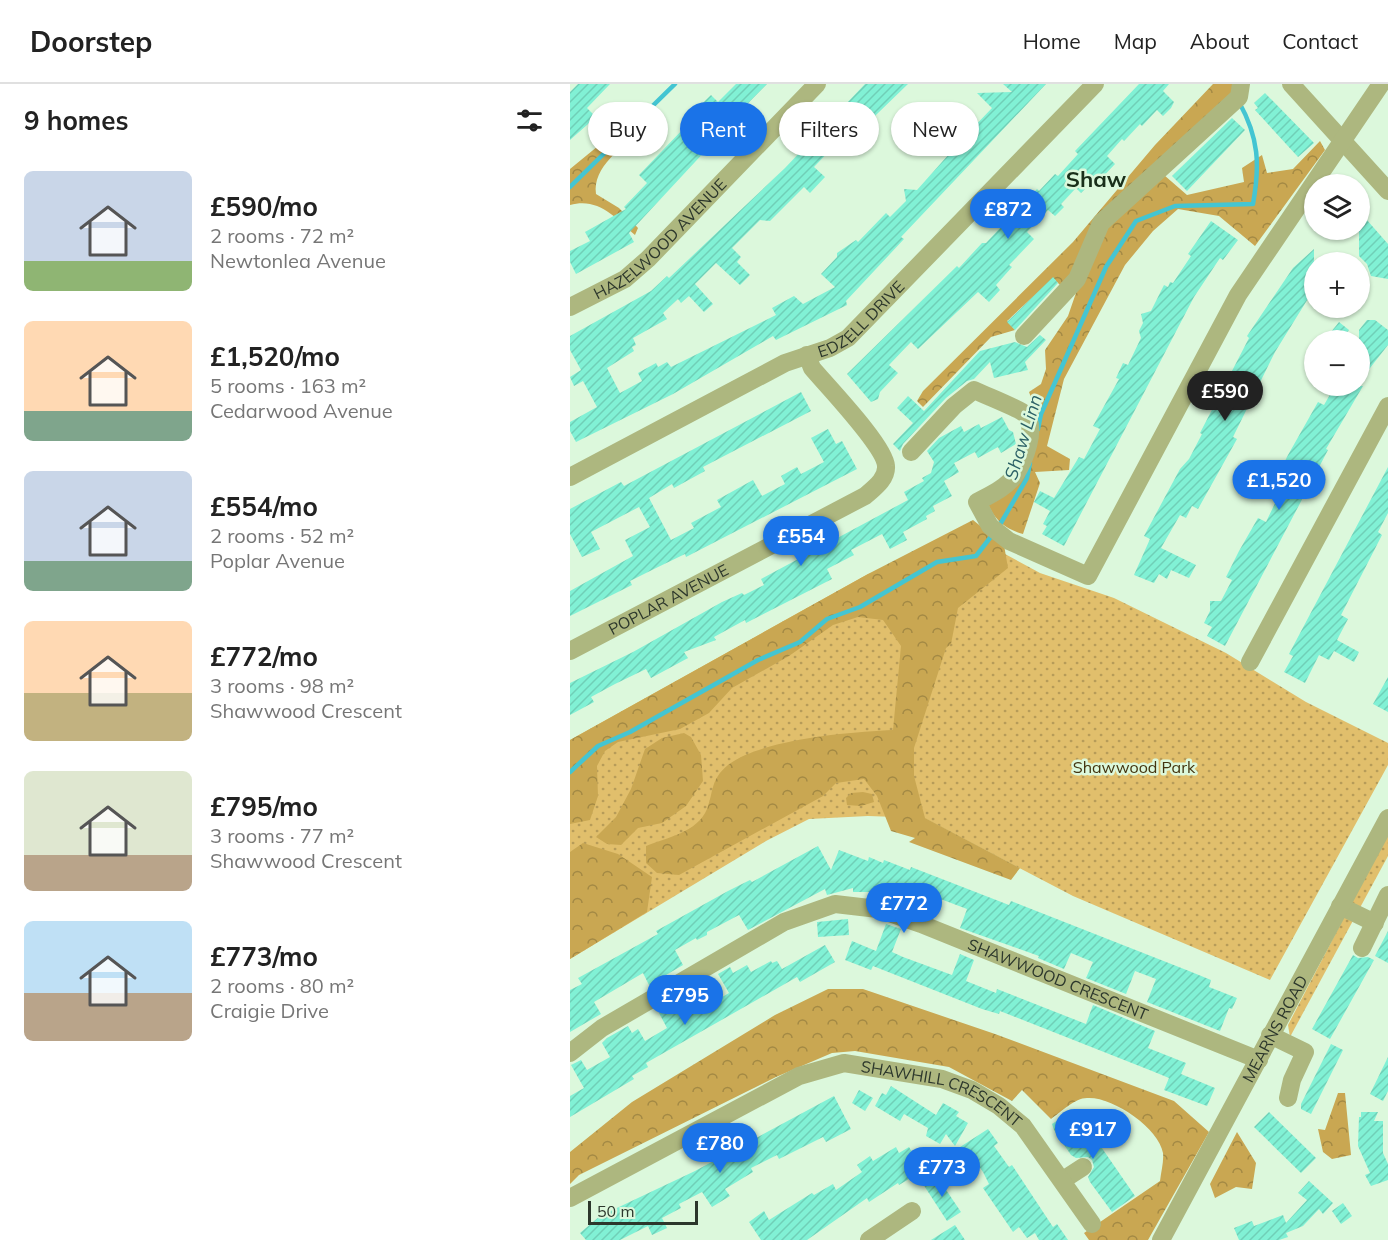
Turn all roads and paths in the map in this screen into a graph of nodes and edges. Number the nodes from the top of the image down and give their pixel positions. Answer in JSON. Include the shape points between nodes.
{"nodes":[{"id":1,"x":817,"y":84,"type":"edge"},
{"id":2,"x":1095,"y":84,"type":"edge"},
{"id":3,"x":1241,"y":84,"type":"edge"},
{"id":4,"x":1291,"y":84,"type":"edge"},
{"id":5,"x":1381,"y":84,"type":"edge"},
{"id":6,"x":1341,"y":140,"type":"junction"},
{"id":7,"x":1388,"y":191,"type":"edge"},
{"id":8,"x":570,"y":307,"type":"edge"},
{"id":9,"x":1024,"y":336,"type":"dead end"},
{"id":10,"x":807,"y":355,"type":"junction"},
{"id":11,"x":1388,"y":406,"type":"edge"},
{"id":12,"x":911,"y":452,"type":"dead end"},
{"id":13,"x":570,"y":477,"type":"edge"},
{"id":14,"x":570,"y":651,"type":"edge"},
{"id":15,"x":1250,"y":662,"type":"dead end"},
{"id":16,"x":1388,"y":818,"type":"edge"},
{"id":17,"x":1388,"y":895,"type":"edge"},
{"id":18,"x":1340,"y":906,"type":"junction"},
{"id":19,"x":1375,"y":923,"type":"junction"},
{"id":20,"x":1362,"y":948,"type":"dead end"},
{"id":21,"x":1270,"y":1035,"type":"junction"},
{"id":22,"x":570,"y":1053,"type":"edge"},
{"id":23,"x":1259,"y":1060,"type":"junction"},
{"id":24,"x":1288,"y":1098,"type":"dead end"},
{"id":25,"x":1083,"y":1167,"type":"dead end"},
{"id":26,"x":1063,"y":1180,"type":"junction"},
{"id":27,"x":570,"y":1198,"type":"edge"},
{"id":28,"x":912,"y":1211,"type":"dead end"},
{"id":29,"x":1092,"y":1224,"type":"dead end"},
{"id":30,"x":872,"y":1239,"type":"edge"},
{"id":31,"x":1161,"y":1240,"type":"edge"}],
"edges":[{"from":1,"to":8,"type":"street","name":"HAZELWOOD AVENUE","via":[[626,279]]},
{"from":2,"to":10,"type":"street","name":"EDZELL DRIVE","via":[[848,338]]},
{"from":3,"to":9,"type":"street","via":[[1239,97],[1101,223],[1077,279]]},
{"from":4,"to":6,"type":"street"},
{"from":5,"to":6,"type":"street"},
{"from":6,"to":7,"type":"street"},
{"from":6,"to":12,"type":"street","via":[[1238,295],[1088,576],[1009,541],[990,526],[977,502],[997,492],[1015,475],[1028,445],[1031,425],[1024,413],[974,390]]},
{"from":10,"to":13,"type":"street","name":"EDZELL DRIVE"},
{"from":10,"to":14,"type":"street","name":"POPLAR AVENUE","via":[[812,368],[879,448],[886,466],[880,483],[865,496]]},
{"from":11,"to":15,"type":"street"},
{"from":16,"to":18,"type":"street","name":"MEARNS ROAD"},
{"from":17,"to":19,"type":"street"},
{"from":18,"to":19,"type":"street"},
{"from":18,"to":21,"type":"street","name":"MEARNS ROAD"},
{"from":19,"to":20,"type":"street"},
{"from":21,"to":23,"type":"street","name":"MEARNS ROAD"},
{"from":21,"to":24,"type":"street","via":[[1305,1052]]},
{"from":22,"to":23,"type":"street","name":"SHAWWOOD CRESCENT","via":[[602,1028],[784,922],[835,904],[878,909],[921,924]]},
{"from":23,"to":31,"type":"street","name":"MEARNS ROAD"},
{"from":25,"to":26,"type":"street"},
{"from":26,"to":27,"type":"street","name":"SHAWHILL CRESCENT","via":[[1023,1126],[972,1090],[934,1077],[844,1063],[799,1076]]},
{"from":26,"to":29,"type":"street","name":"SHAWHILL CRESCENT"},
{"from":28,"to":30,"type":"street"}]}
